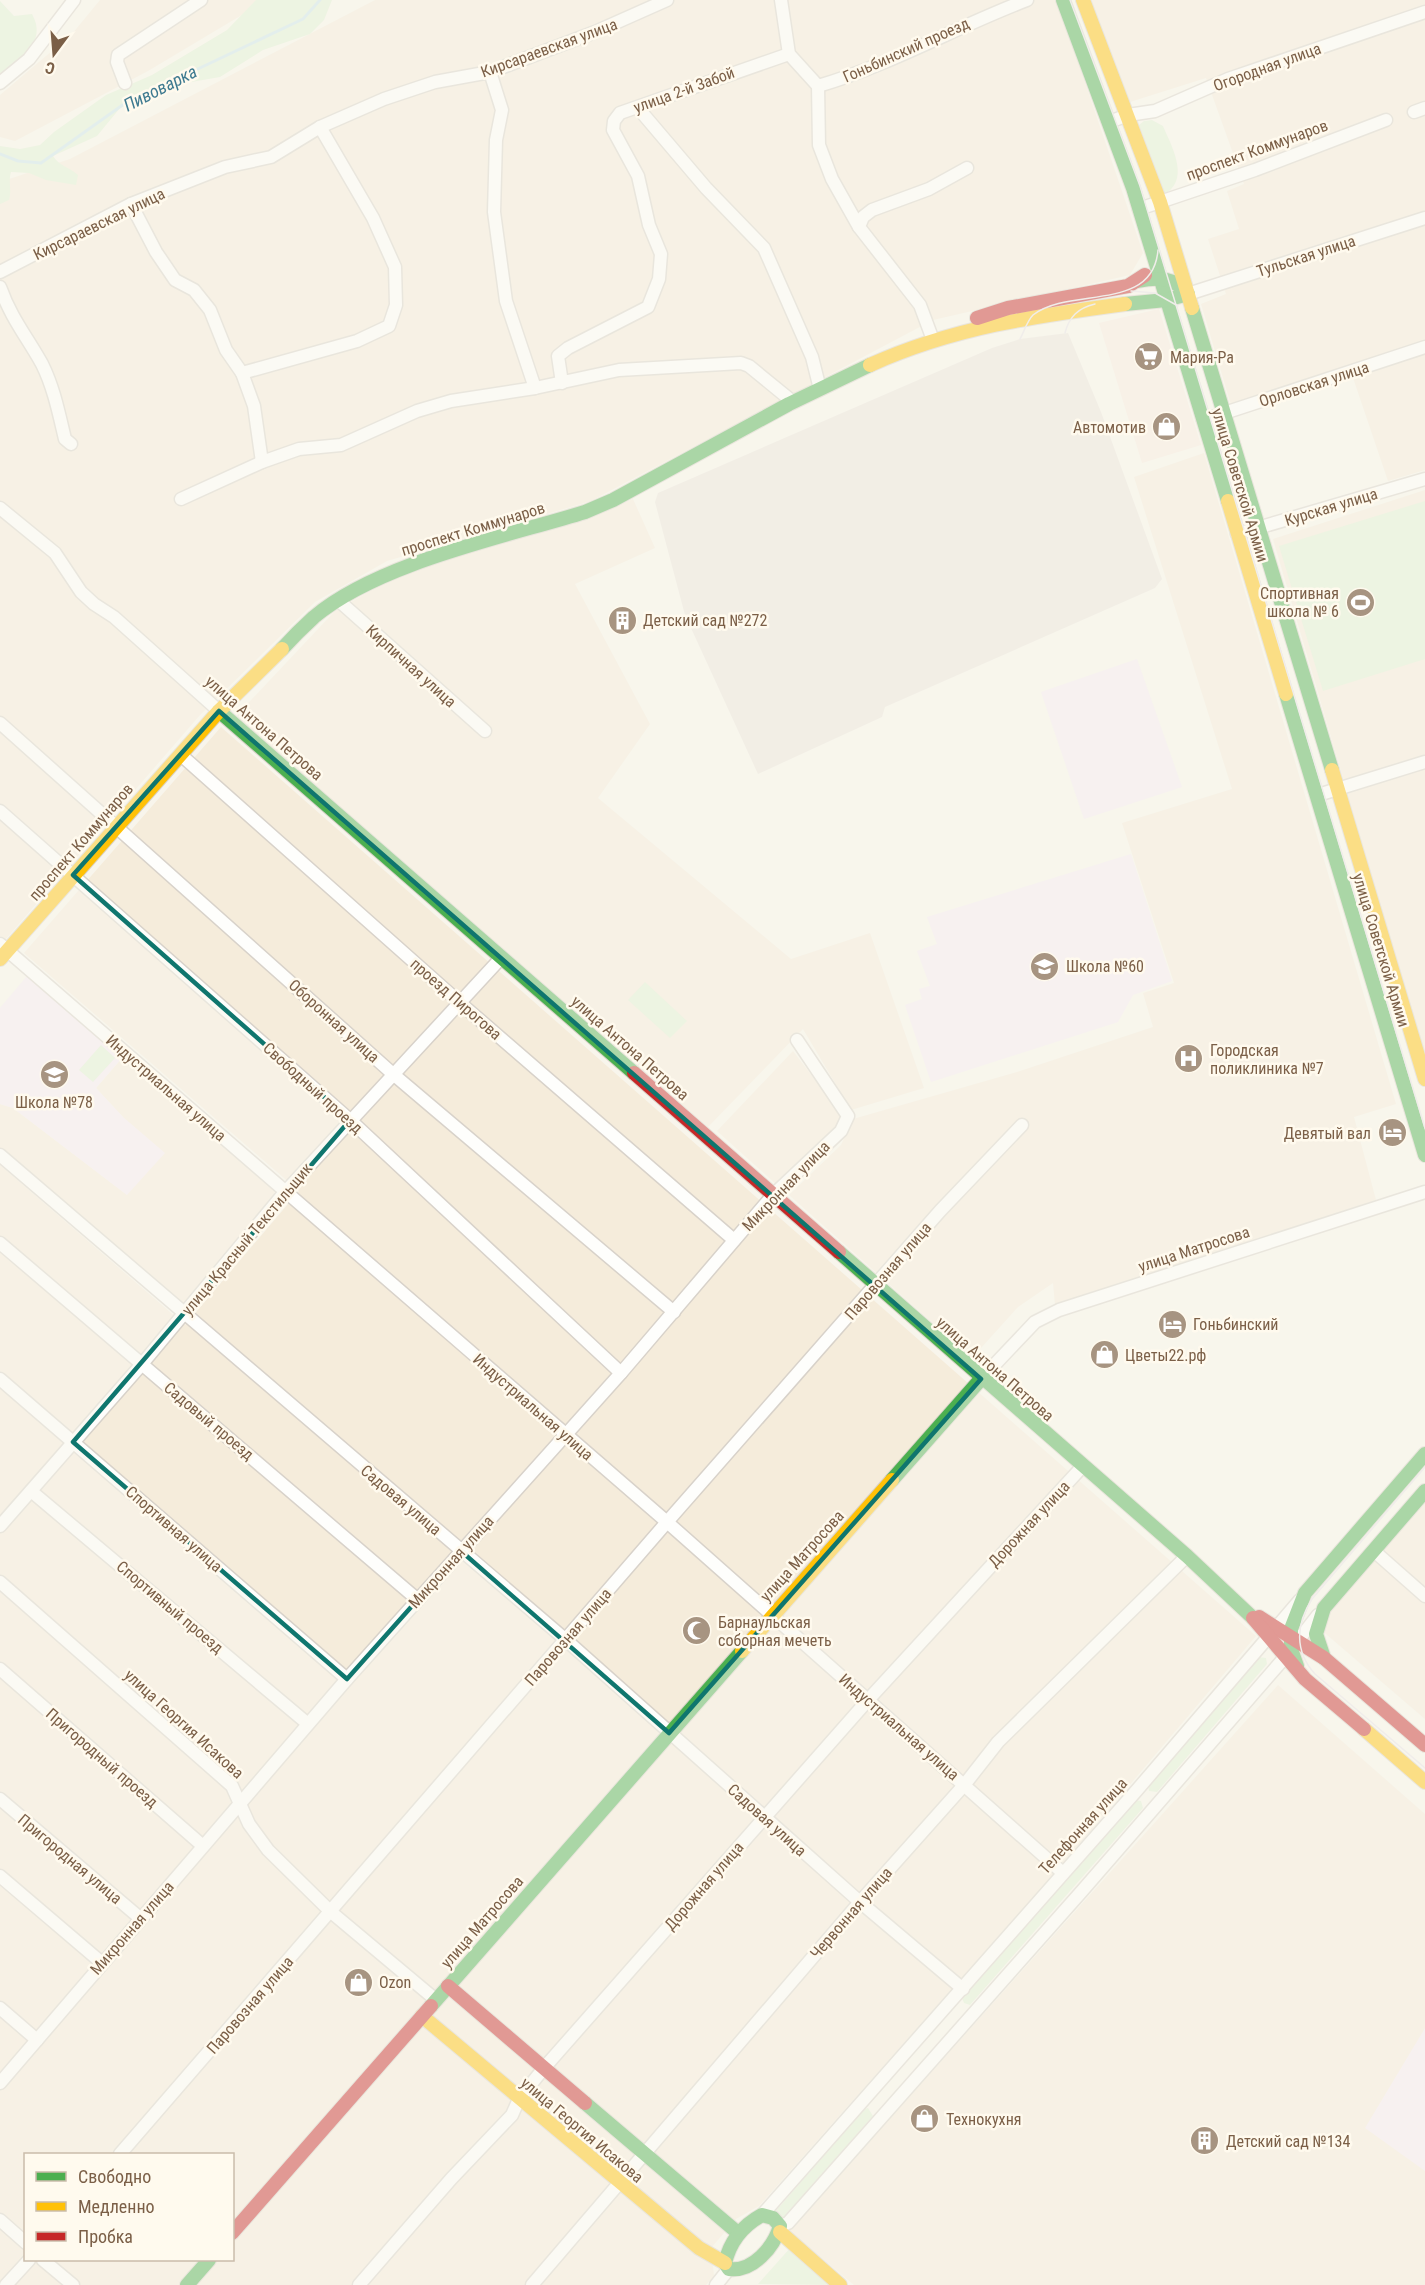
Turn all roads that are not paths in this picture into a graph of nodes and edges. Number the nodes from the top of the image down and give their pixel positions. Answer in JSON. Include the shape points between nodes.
{"nodes":[{"id":1,"x":73,"y":0,"type":"edge"},
{"id":2,"x":201,"y":0,"type":"edge"},
{"id":3,"x":667,"y":0,"type":"edge"},
{"id":4,"x":781,"y":0,"type":"edge"},
{"id":5,"x":1027,"y":0,"type":"edge"},
{"id":6,"x":1082,"y":0,"type":"edge"},
{"id":7,"x":1064,"y":3,"type":"edge"},
{"id":8,"x":1425,"y":12,"type":"edge"},
{"id":9,"x":789,"y":54,"type":"junction"},
{"id":10,"x":490,"y":72,"type":"junction"},
{"id":11,"x":125,"y":82,"type":"dead end"},
{"id":12,"x":0,"y":83,"type":"edge"},
{"id":13,"x":818,"y":86,"type":"junction"},
{"id":14,"x":638,"y":108,"type":"junction"},
{"id":15,"x":1128,"y":115,"type":"junction"},
{"id":16,"x":1386,"y":120,"type":"dead end"},
{"id":17,"x":1109,"y":122,"type":"junction"},
{"id":18,"x":320,"y":127,"type":"junction"},
{"id":19,"x":967,"y":168,"type":"dead end"},
{"id":20,"x":1160,"y":202,"type":"junction"},
{"id":21,"x":131,"y":204,"type":"junction"},
{"id":22,"x":1139,"y":209,"type":"junction"},
{"id":23,"x":1425,"y":218,"type":"edge"},
{"id":24,"x":859,"y":227,"type":"junction"},
{"id":25,"x":1151,"y":249,"type":"junction"},
{"id":26,"x":0,"y":272,"type":"edge"},
{"id":27,"x":1160,"y":278,"type":"junction"},
{"id":28,"x":1138,"y":281,"type":"junction"},
{"id":29,"x":0,"y":287,"type":"edge"},
{"id":30,"x":1188,"y":294,"type":"junction"},
{"id":31,"x":1167,"y":300,"type":"junction"},
{"id":32,"x":933,"y":340,"type":"junction"},
{"id":33,"x":1425,"y":347,"type":"edge"},
{"id":34,"x":242,"y":373,"type":"junction"},
{"id":35,"x":562,"y":383,"type":"junction"},
{"id":36,"x":535,"y":388,"type":"junction"},
{"id":37,"x":820,"y":389,"type":"junction"},
{"id":38,"x":793,"y":402,"type":"junction"},
{"id":39,"x":1224,"y":414,"type":"junction"},
{"id":40,"x":1203,"y":420,"type":"junction"},
{"id":41,"x":71,"y":444,"type":"dead end"},
{"id":42,"x":262,"y":462,"type":"junction"},
{"id":43,"x":1425,"y":479,"type":"edge"},
{"id":44,"x":181,"y":499,"type":"dead end"},
{"id":45,"x":0,"y":508,"type":"edge"},
{"id":46,"x":1259,"y":528,"type":"junction"},
{"id":47,"x":1237,"y":534,"type":"junction"},
{"id":48,"x":338,"y":600,"type":"junction"},
{"id":49,"x":219,"y":711,"type":"junction"},
{"id":50,"x":0,"y":723,"type":"edge"},
{"id":51,"x":485,"y":731,"type":"dead end"},
{"id":52,"x":181,"y":755,"type":"junction"},
{"id":53,"x":1425,"y":762,"type":"edge"},
{"id":54,"x":1338,"y":789,"type":"junction"},
{"id":55,"x":1318,"y":795,"type":"junction"},
{"id":56,"x":0,"y":811,"type":"edge"},
{"id":57,"x":115,"y":827,"type":"junction"},
{"id":58,"x":73,"y":875,"type":"junction"},
{"id":59,"x":2,"y":951,"type":"edge"},
{"id":60,"x":1387,"y":954,"type":"junction"},
{"id":61,"x":501,"y":958,"type":"junction"},
{"id":62,"x":1366,"y":960,"type":"junction"},
{"id":63,"x":459,"y":1002,"type":"junction"},
{"id":64,"x":796,"y":1040,"type":"dead end"},
{"id":65,"x":393,"y":1074,"type":"junction"},
{"id":66,"x":1425,"y":1079,"type":"edge"},
{"id":67,"x":350,"y":1120,"type":"junction"},
{"id":68,"x":1022,"y":1125,"type":"dead end"},
{"id":69,"x":0,"y":1155,"type":"edge"},
{"id":70,"x":1425,"y":1155,"type":"edge"},
{"id":71,"x":285,"y":1192,"type":"junction"},
{"id":72,"x":1425,"y":1192,"type":"edge"},
{"id":73,"x":773,"y":1195,"type":"junction"},
{"id":74,"x":735,"y":1240,"type":"junction"},
{"id":75,"x":0,"y":1243,"type":"edge"},
{"id":76,"x":875,"y":1285,"type":"junction"},
{"id":77,"x":674,"y":1312,"type":"junction"},
{"id":78,"x":184,"y":1315,"type":"junction"},
{"id":79,"x":142,"y":1364,"type":"junction"},
{"id":80,"x":621,"y":1373,"type":"junction"},
{"id":81,"x":981,"y":1378,"type":"junction"},
{"id":82,"x":0,"y":1379,"type":"edge"},
{"id":83,"x":565,"y":1436,"type":"junction"},
{"id":84,"x":72,"y":1442,"type":"junction"},
{"id":85,"x":1425,"y":1454,"type":"edge"},
{"id":86,"x":1082,"y":1467,"type":"junction"},
{"id":87,"x":31,"y":1491,"type":"junction"},
{"id":88,"x":1425,"y":1491,"type":"edge"},
{"id":89,"x":667,"y":1522,"type":"junction"},
{"id":90,"x":0,"y":1526,"type":"edge"},
{"id":91,"x":461,"y":1551,"type":"junction"},
{"id":92,"x":1374,"y":1551,"type":"junction"},
{"id":93,"x":1186,"y":1556,"type":"junction"},
{"id":94,"x":0,"y":1582,"type":"edge"},
{"id":95,"x":1305,"y":1593,"type":"junction"},
{"id":96,"x":1425,"y":1596,"type":"edge"},
{"id":97,"x":418,"y":1599,"type":"junction"},
{"id":98,"x":1324,"y":1608,"type":"junction"},
{"id":99,"x":771,"y":1616,"type":"junction"},
{"id":100,"x":1272,"y":1632,"type":"junction"},
{"id":101,"x":566,"y":1640,"type":"junction"},
{"id":102,"x":1291,"y":1646,"type":"junction"},
{"id":103,"x":1324,"y":1658,"type":"junction"},
{"id":104,"x":0,"y":1669,"type":"edge"},
{"id":105,"x":347,"y":1679,"type":"junction"},
{"id":106,"x":868,"y":1700,"type":"junction"},
{"id":107,"x":308,"y":1724,"type":"junction"},
{"id":108,"x":669,"y":1733,"type":"junction"},
{"id":109,"x":1425,"y":1745,"type":"edge"},
{"id":110,"x":1425,"y":1782,"type":"edge"},
{"id":111,"x":965,"y":1784,"type":"junction"},
{"id":112,"x":0,"y":1799,"type":"edge"},
{"id":113,"x":241,"y":1804,"type":"junction"},
{"id":114,"x":764,"y":1817,"type":"junction"},
{"id":115,"x":203,"y":1846,"type":"junction"},
{"id":116,"x":1063,"y":1873,"type":"junction"},
{"id":117,"x":0,"y":1876,"type":"edge"},
{"id":118,"x":860,"y":1902,"type":"junction"},
{"id":119,"x":331,"y":1912,"type":"junction"},
{"id":120,"x":140,"y":1918,"type":"junction"},
{"id":121,"x":102,"y":1963,"type":"junction"},
{"id":122,"x":448,"y":1986,"type":"junction"},
{"id":123,"x":963,"y":1989,"type":"junction"},
{"id":124,"x":436,"y":2000,"type":"junction"},
{"id":125,"x":0,"y":2008,"type":"edge"},
{"id":126,"x":422,"y":2016,"type":"junction"},
{"id":127,"x":37,"y":2040,"type":"junction"},
{"id":128,"x":544,"y":2068,"type":"junction"},
{"id":129,"x":0,"y":2083,"type":"edge"},
{"id":130,"x":519,"y":2099,"type":"junction"},
{"id":131,"x":644,"y":2152,"type":"junction"},
{"id":132,"x":121,"y":2153,"type":"edge"},
{"id":133,"x":620,"y":2182,"type":"junction"},
{"id":134,"x":762,"y":2216,"type":"junction"},
{"id":135,"x":0,"y":2220,"type":"edge"},
{"id":136,"x":780,"y":2229,"type":"junction"},
{"id":137,"x":234,"y":2231,"type":"edge"},
{"id":138,"x":738,"y":2233,"type":"junction"},
{"id":139,"x":24,"y":2241,"type":"edge"},
{"id":140,"x":26,"y":2261,"type":"edge"},
{"id":141,"x":45,"y":2261,"type":"edge"},
{"id":142,"x":207,"y":2261,"type":"edge"},
{"id":143,"x":727,"y":2266,"type":"junction"},
{"id":144,"x":6,"y":2285,"type":"edge"},
{"id":145,"x":73,"y":2285,"type":"edge"},
{"id":146,"x":187,"y":2285,"type":"edge"},
{"id":147,"x":359,"y":2285,"type":"edge"},
{"id":148,"x":532,"y":2285,"type":"edge"},
{"id":149,"x":716,"y":2285,"type":"edge"},
{"id":150,"x":840,"y":2285,"type":"edge"}],
"edges":[{"from":1,"to":12,"type":"street","via":[[29,59]]},
{"from":2,"to":11,"type":"street","via":[[118,55]]},
{"from":3,"to":10,"type":"street","name":"Кирсараевская улица"},
{"from":4,"to":9,"type":"street"},
{"from":5,"to":13,"type":"street","name":"Гоньбинский проезд","via":[[861,73]]},
{"from":6,"to":7,"type":"street"},
{"from":6,"to":15,"type":"street","name":"улица Советской Армии"},
{"from":7,"to":17,"type":"street","name":"улица Советской Армии"},
{"from":8,"to":15,"type":"street","name":"Огородная улица","via":[[1228,79],[1155,111]]},
{"from":9,"to":13,"type":"street"},
{"from":9,"to":14,"type":"street","name":"улица 2-й Забой"},
{"from":10,"to":18,"type":"street","name":"Кирсараевская улица","via":[[435,82]]},
{"from":10,"to":36,"type":"street","via":[[502,110],[496,140],[494,212],[506,302]]},
{"from":13,"to":24,"type":"street","via":[[819,145],[832,179]]},
{"from":14,"to":35,"type":"street","name":"улица 2-й Забой","via":[[620,113],[613,130],[638,176],[649,225],[661,254],[659,279],[648,307],[562,352],[558,363]]},
{"from":14,"to":37,"type":"street","via":[[764,248],[812,357]]},
{"from":15,"to":17,"type":"street","name":"Огородная улица"},
{"from":15,"to":20,"type":"street","name":"улица Советской Армии"},
{"from":16,"to":20,"type":"street","name":"проспект Коммунаров"},
{"from":17,"to":22,"type":"street","name":"улица Советской Армии"},
{"from":18,"to":21,"type":"street","name":"Кирсараевская улица","via":[[271,157],[225,167]]},
{"from":18,"to":34,"type":"street","via":[[373,218],[395,267],[396,305],[389,326],[357,341]]},
{"from":19,"to":24,"type":"street","via":[[929,189],[872,210]]},
{"from":20,"to":22,"type":"street","name":"проспект Коммунаров"},
{"from":20,"to":30,"type":"street","name":"улица Советской Армии"},
{"from":21,"to":26,"type":"street","name":"Кирсараевская улица"},
{"from":21,"to":34,"type":"street","via":[[175,280],[194,290],[210,310],[226,350]]},
{"from":22,"to":25,"type":"street","name":"улица Советской Армии"},
{"from":23,"to":30,"type":"street","name":"Тульская улица"},
{"from":24,"to":32,"type":"street","via":[[920,305]]},
{"from":25,"to":27,"type":"street","name":"улица Советской Армии"},
{"from":25,"to":28,"type":"street","via":[[1150,268]]},
{"from":27,"to":28,"type":"street","name":"проспект Коммунаров"},
{"from":27,"to":30,"type":"street","via":[[1175,280]]},
{"from":27,"to":31,"type":"street","name":"улица Советской Армии"},
{"from":28,"to":32,"type":"street","name":"проспект Коммунаров","via":[[999,310]]},
{"from":29,"to":41,"type":"street","via":[[19,331],[52,387],[65,439]]},
{"from":30,"to":31,"type":"street","name":"проспект Коммунаров"},
{"from":30,"to":39,"type":"street","name":"улица Советской Армии"},
{"from":31,"to":32,"type":"street","name":"проспект Коммунаров","via":[[1019,318]]},
{"from":31,"to":40,"type":"street","name":"улица Советской Армии"},
{"from":32,"to":37,"type":"street","name":"проспект Коммунаров"},
{"from":33,"to":39,"type":"street","name":"Орловская улица"},
{"from":34,"to":42,"type":"street","via":[[254,405]]},
{"from":35,"to":36,"type":"street"},
{"from":35,"to":38,"type":"street","via":[[619,370],[741,363]]},
{"from":36,"to":42,"type":"street","via":[[452,401],[417,411],[341,445],[299,449]]},
{"from":37,"to":38,"type":"street","name":"проспект Коммунаров"},
{"from":38,"to":48,"type":"street","name":"проспект Коммунаров","via":[[613,500],[404,567]]},
{"from":39,"to":40,"type":"street","name":"Орловская улица"},
{"from":39,"to":46,"type":"street","name":"улица Советской Армии"},
{"from":40,"to":47,"type":"street","name":"улица Советской Армии"},
{"from":42,"to":44,"type":"street"},
{"from":43,"to":46,"type":"street","name":"Курская улица"},
{"from":45,"to":49,"type":"street","name":"улица Антона Петрова","via":[[55,553],[94,604],[114,617]]},
{"from":46,"to":47,"type":"street","name":"Курская улица"},
{"from":46,"to":54,"type":"street","name":"улица Советской Армии"},
{"from":47,"to":55,"type":"street","name":"улица Советской Армии"},
{"from":48,"to":49,"type":"street","name":"проспект Коммунаров","via":[[280,649]]},
{"from":48,"to":51,"type":"street","name":"Кирпичная улица"},
{"from":49,"to":52,"type":"street","name":"проспект Коммунаров"},
{"from":49,"to":61,"type":"street","name":"улица Антона Петрова"},
{"from":50,"to":57,"type":"street","name":"Оборонная улица"},
{"from":52,"to":57,"type":"street","name":"проспект Коммунаров"},
{"from":52,"to":63,"type":"street","name":"проезд Пирогова"},
{"from":53,"to":54,"type":"street"},
{"from":54,"to":55,"type":"street"},
{"from":54,"to":60,"type":"street","name":"улица Советской Армии"},
{"from":55,"to":62,"type":"street","name":"улица Советской Армии"},
{"from":56,"to":58,"type":"street","name":"Свободный проезд"},
{"from":57,"to":58,"type":"street","name":"проспект Коммунаров"},
{"from":57,"to":65,"type":"street","name":"Оборонная улица"},
{"from":58,"to":59,"type":"street","name":"проспект Коммунаров"},
{"from":58,"to":67,"type":"street","name":"Свободный проезд"},
{"from":59,"to":71,"type":"street","name":"Индустриальная улица"},
{"from":60,"to":62,"type":"street"},
{"from":60,"to":66,"type":"street","name":"улица Советской Армии"},
{"from":61,"to":63,"type":"street","name":"улица Красный Текстильщик"},
{"from":61,"to":73,"type":"street","name":"улица Антона Петрова"},
{"from":62,"to":70,"type":"street","name":"улица Советской Армии"},
{"from":63,"to":65,"type":"street","name":"улица Красный Текстильщик"},
{"from":63,"to":74,"type":"street","name":"проезд Пирогова"},
{"from":64,"to":73,"type":"street","name":"Микронная улица","via":[[848,1116],[841,1131]]},
{"from":65,"to":67,"type":"street","name":"улица Красный Текстильщик"},
{"from":65,"to":77,"type":"street","name":"Оборонная улица"},
{"from":67,"to":71,"type":"street","name":"улица Красный Текстильщик"},
{"from":67,"to":80,"type":"street","name":"Свободный проезд"},
{"from":68,"to":76,"type":"street","name":"Паровозная улица"},
{"from":69,"to":78,"type":"street","name":"Садовая улица"},
{"from":71,"to":78,"type":"street","name":"улица Красный Текстильщик"},
{"from":71,"to":83,"type":"street","name":"Индустриальная улица"},
{"from":72,"to":81,"type":"street","name":"улица Матросова","via":[[1059,1310],[1028,1329]]},
{"from":73,"to":74,"type":"street","name":"Микронная улица"},
{"from":73,"to":76,"type":"street","name":"улица Антона Петрова"},
{"from":74,"to":77,"type":"street","name":"Микронная улица"},
{"from":75,"to":79,"type":"street","name":"Садовый проезд"},
{"from":76,"to":81,"type":"street","name":"улица Антона Петрова"},
{"from":76,"to":89,"type":"street","name":"Паровозная улица"},
{"from":77,"to":80,"type":"street","name":"Микронная улица"},
{"from":78,"to":79,"type":"street","name":"улица Красный Текстильщик"},
{"from":78,"to":91,"type":"street","name":"Садовая улица"},
{"from":79,"to":84,"type":"street","name":"улица Красный Текстильщик"},
{"from":79,"to":97,"type":"street","name":"Садовый проезд"},
{"from":80,"to":83,"type":"street","name":"Микронная улица"},
{"from":81,"to":86,"type":"street","name":"улица Антона Петрова"},
{"from":81,"to":99,"type":"street","name":"улица Матросова"},
{"from":82,"to":84,"type":"street","name":"Спортивная улица"},
{"from":83,"to":89,"type":"street","name":"Индустриальная улица"},
{"from":83,"to":91,"type":"street","name":"Микронная улица"},
{"from":84,"to":87,"type":"street","name":"улица Красный Текстильщик"},
{"from":84,"to":105,"type":"street","name":"Спортивная улица"},
{"from":85,"to":95,"type":"street","name":"Телефонная улица"},
{"from":86,"to":93,"type":"street","name":"улица Антона Петрова"},
{"from":86,"to":106,"type":"street","name":"Дорожная улица"},
{"from":87,"to":90,"type":"street","name":"улица Красный Текстильщик"},
{"from":87,"to":107,"type":"street","name":"Спортивный проезд"},
{"from":88,"to":92,"type":"street"},
{"from":89,"to":99,"type":"street","name":"Индустриальная улица"},
{"from":89,"to":101,"type":"street","name":"Паровозная улица"},
{"from":91,"to":97,"type":"street","name":"Микронная улица"},
{"from":91,"to":101,"type":"street","name":"Садовая улица"},
{"from":92,"to":96,"type":"street"},
{"from":92,"to":98,"type":"street"},
{"from":93,"to":100,"type":"street","name":"улица Антона Петрова"},
{"from":93,"to":111,"type":"street","name":"Червонная улица","via":[[998,1742]]},
{"from":94,"to":113,"type":"street","name":"улица Георгия Исакова","via":[[232,1786]]},
{"from":95,"to":100,"type":"street","name":"Телефонная улица"},
{"from":95,"to":102,"type":"street","via":[[1296,1612]]},
{"from":97,"to":105,"type":"street","name":"Микронная улица"},
{"from":98,"to":102,"type":"street"},
{"from":98,"to":103,"type":"street","via":[[1316,1632]]},
{"from":99,"to":106,"type":"street","name":"Индустриальная улица"},
{"from":99,"to":108,"type":"street","name":"улица Матросова"},
{"from":100,"to":102,"type":"street","name":"улица Антона Петрова"},
{"from":100,"to":102,"type":"street","name":"улица Антона Петрова"},
{"from":100,"to":116,"type":"street","name":"Телефонная улица"},
{"from":101,"to":108,"type":"street","name":"Садовая улица"},
{"from":101,"to":119,"type":"street","name":"Паровозная улица"},
{"from":102,"to":103,"type":"street","name":"улица Антона Петрова"},
{"from":102,"to":110,"type":"street","name":"улица Антона Петрова","via":[[1305,1679]]},
{"from":102,"to":136,"type":"street"},
{"from":103,"to":109,"type":"street","name":"улица Антона Петрова"},
{"from":104,"to":115,"type":"street","name":"Пригородный проезд"},
{"from":105,"to":107,"type":"street","name":"Микронная улица"},
{"from":106,"to":111,"type":"street","name":"Индустриальная улица"},
{"from":106,"to":114,"type":"street","name":"Дорожная улица"},
{"from":107,"to":113,"type":"street","name":"Микронная улица"},
{"from":108,"to":114,"type":"street","name":"Садовая улица"},
{"from":108,"to":122,"type":"street","name":"улица Матросова"},
{"from":111,"to":116,"type":"street","name":"Индустриальная улица"},
{"from":111,"to":118,"type":"street","name":"Червонная улица"},
{"from":112,"to":120,"type":"street","name":"Пригородная улица"},
{"from":113,"to":115,"type":"street","name":"Микронная улица"},
{"from":113,"to":119,"type":"street","name":"улица Георгия Исакова","via":[[249,1824],[268,1850]]},
{"from":114,"to":118,"type":"street","name":"Садовая улица"},
{"from":114,"to":128,"type":"street","name":"Дорожная улица"},
{"from":115,"to":120,"type":"street","name":"Микронная улица"},
{"from":116,"to":123,"type":"street","name":"Телефонная улица"},
{"from":117,"to":121,"type":"street"},
{"from":118,"to":123,"type":"street","name":"Садовая улица"},
{"from":118,"to":131,"type":"street","name":"Червонная улица"},
{"from":119,"to":124,"type":"street","name":"улица Георгия Исакова"},
{"from":119,"to":132,"type":"street","name":"Паровозная улица"},
{"from":120,"to":121,"type":"street","name":"Микронная улица"},
{"from":121,"to":127,"type":"street","name":"Микронная улица"},
{"from":122,"to":124,"type":"street","name":"улица Матросова"},
{"from":122,"to":128,"type":"street","name":"улица Георгия Исакова"},
{"from":123,"to":134,"type":"street","name":"Телефонная улица"},
{"from":124,"to":126,"type":"street","name":"улица Матросова"},
{"from":125,"to":127,"type":"street"},
{"from":126,"to":130,"type":"street","name":"улица Георгия Исакова"},
{"from":126,"to":137,"type":"street","name":"улица Матросова"},
{"from":127,"to":129,"type":"street","name":"Микронная улица"},
{"from":128,"to":130,"type":"street","name":"Дорожная улица"},
{"from":128,"to":131,"type":"street","name":"улица Георгия Исакова"},
{"from":130,"to":133,"type":"street","name":"улица Георгия Исакова"},
{"from":130,"to":147,"type":"street","name":"Дорожная улица","via":[[512,2115]]},
{"from":131,"to":133,"type":"street","name":"Червонная улица"},
{"from":131,"to":138,"type":"street","name":"улица Георгия Исакова"},
{"from":133,"to":143,"type":"street","name":"улица Георгия Исакова","via":[[699,2248]]},
{"from":133,"to":148,"type":"street","name":"Червонная улица"},
{"from":134,"to":136,"type":"street","via":[[773,2218]]},
{"from":134,"to":138,"type":"street"},
{"from":135,"to":139,"type":"street"},
{"from":136,"to":143,"type":"street","name":"улица Георгия Исакова","via":[[763,2259],[745,2277]]},
{"from":136,"to":150,"type":"street"},
{"from":138,"to":143,"type":"street","via":[[730,2246]]},
{"from":140,"to":144,"type":"street"},
{"from":141,"to":145,"type":"street"},
{"from":142,"to":146,"type":"street"},
{"from":143,"to":149,"type":"street"}]}
